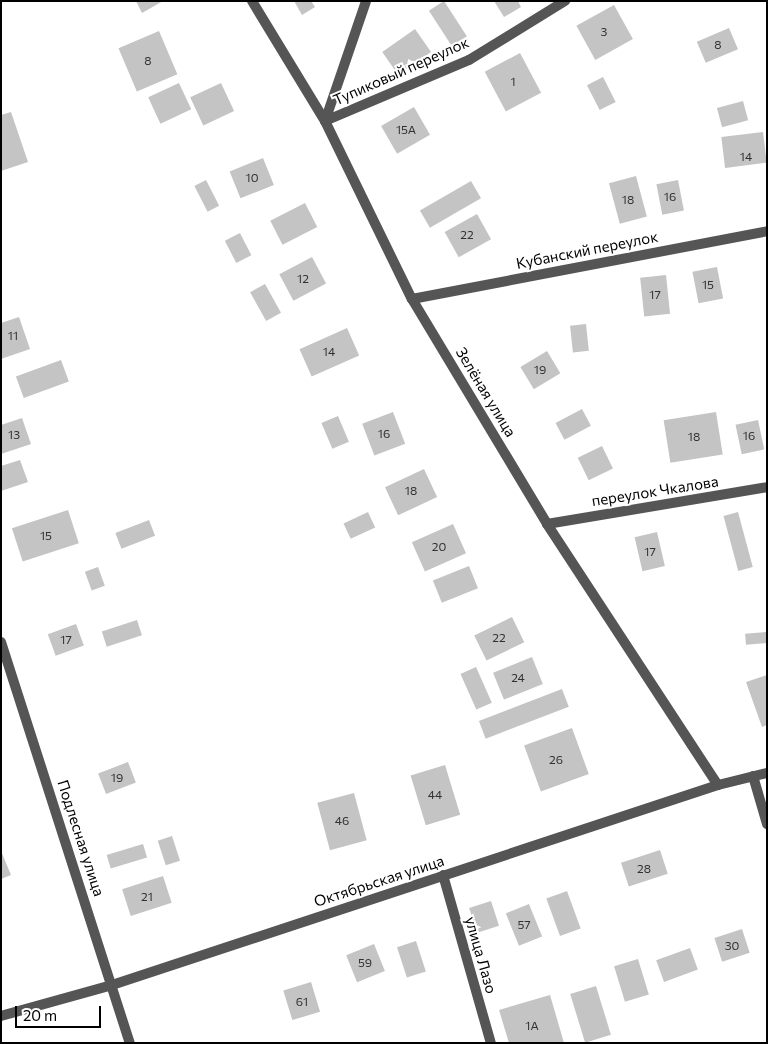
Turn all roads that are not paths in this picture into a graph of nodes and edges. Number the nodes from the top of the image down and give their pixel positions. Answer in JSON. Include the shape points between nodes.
{"nodes":[{"id":1,"x":252,"y":1,"type":"edge"},
{"id":2,"x":366,"y":1,"type":"edge"},
{"id":3,"x":565,"y":1,"type":"edge"},
{"id":4,"x":325,"y":121,"type":"junction"},
{"id":5,"x":767,"y":231,"type":"edge"},
{"id":6,"x":412,"y":299,"type":"junction"},
{"id":7,"x":767,"y":487,"type":"edge"},
{"id":8,"x":547,"y":524,"type":"junction"},
{"id":9,"x":1,"y":642,"type":"edge"},
{"id":10,"x":767,"y":773,"type":"edge"},
{"id":11,"x":753,"y":776,"type":"junction"},
{"id":12,"x":718,"y":785,"type":"junction"},
{"id":13,"x":767,"y":824,"type":"edge"},
{"id":14,"x":443,"y":875,"type":"junction"},
{"id":15,"x":112,"y":985,"type":"junction"},
{"id":16,"x":1,"y":1016,"type":"edge"},
{"id":17,"x":130,"y":1043,"type":"edge"},
{"id":18,"x":491,"y":1043,"type":"edge"}],
"edges":[{"from":1,"to":4,"type":"street","name":"Зелёная улица"},
{"from":2,"to":4,"type":"street"},
{"from":3,"to":4,"type":"street","name":"Тупиковый переулок","via":[[469,60]]},
{"from":4,"to":6,"type":"street","name":"Зелёная улица"},
{"from":5,"to":6,"type":"street","name":"Кубанский переулок"},
{"from":6,"to":8,"type":"street","name":"Зелёная улица"},
{"from":7,"to":8,"type":"street","name":"переулок Чкалова"},
{"from":8,"to":12,"type":"street","name":"Зелёная улица"},
{"from":9,"to":15,"type":"street","name":"Подлесная улица"},
{"from":10,"to":11,"type":"street","name":"Октябрьская улица"},
{"from":11,"to":12,"type":"street","name":"Октябрьская улица"},
{"from":11,"to":13,"type":"street"},
{"from":12,"to":14,"type":"street","name":"Октябрьская улица"},
{"from":14,"to":15,"type":"street","name":"Октябрьская улица"},
{"from":14,"to":18,"type":"street","name":"улица Лазо"},
{"from":15,"to":16,"type":"street","name":"Октябрьская улица"},
{"from":15,"to":17,"type":"street","name":"Подлесная улица"}]}
